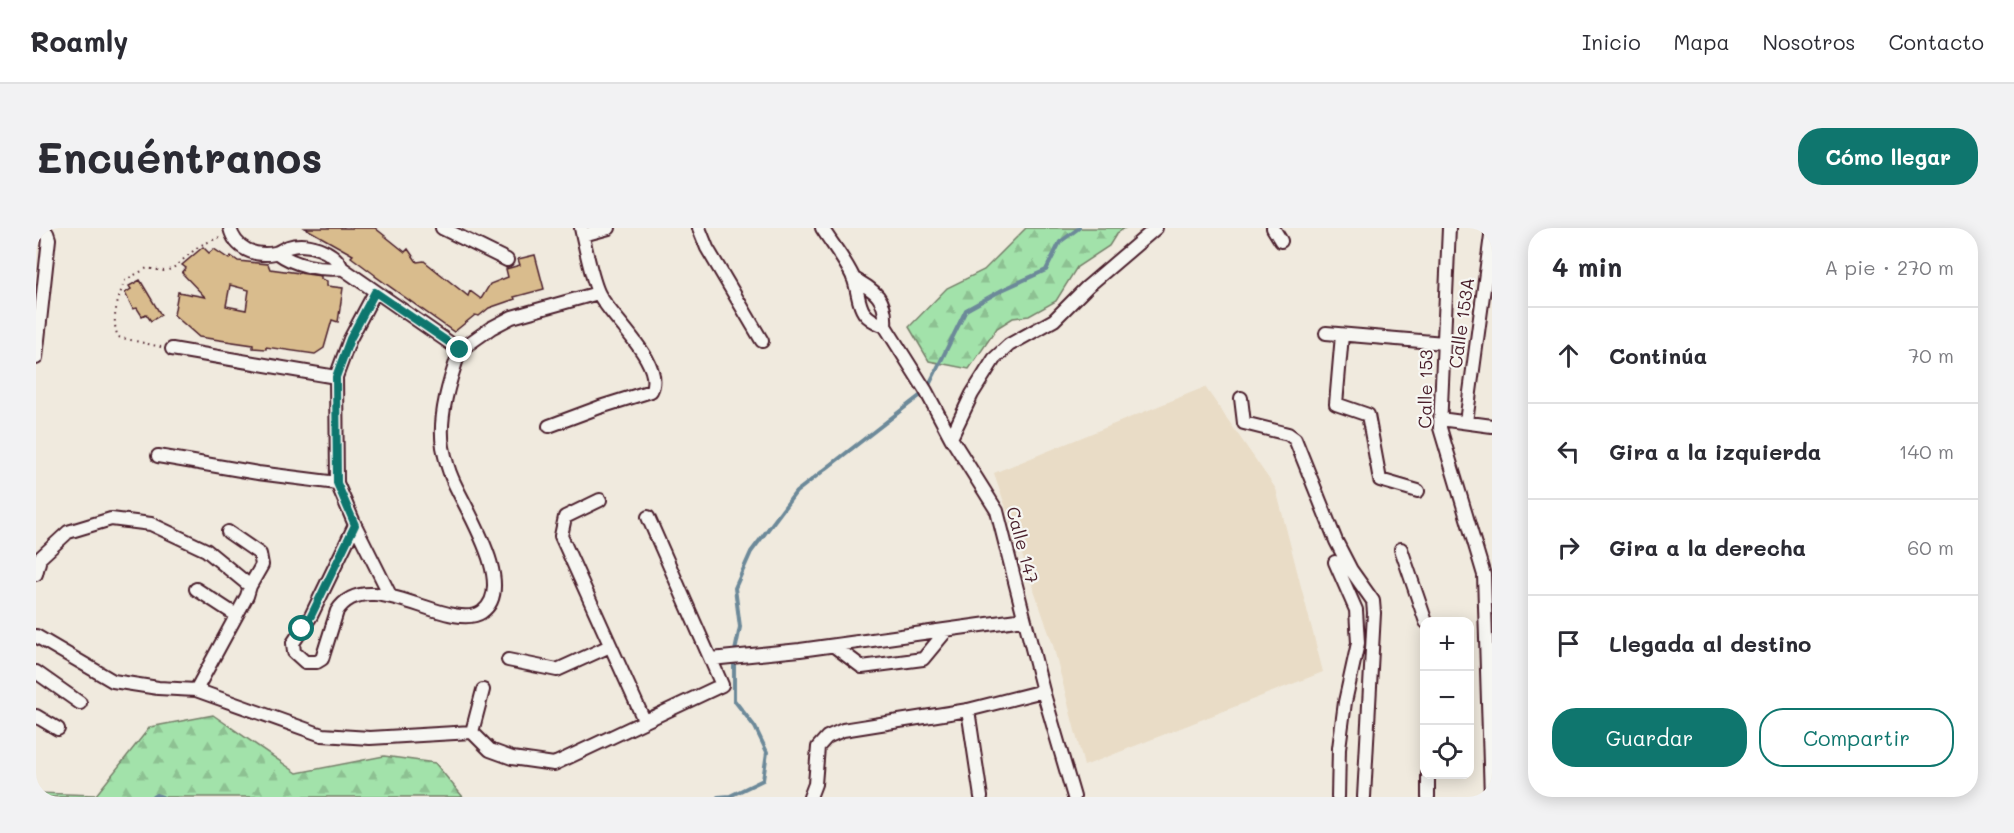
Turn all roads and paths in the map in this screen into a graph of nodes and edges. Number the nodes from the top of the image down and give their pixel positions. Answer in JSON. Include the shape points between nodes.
{"nodes":[{"id":1,"x":442,"y":228,"type":"edge"},
{"id":2,"x":609,"y":228,"type":"edge"},
{"id":3,"x":699,"y":228,"type":"edge"},
{"id":4,"x":822,"y":228,"type":"edge"},
{"id":5,"x":1156,"y":228,"type":"edge"},
{"id":6,"x":1273,"y":228,"type":"edge"},
{"id":7,"x":1449,"y":228,"type":"edge"},
{"id":8,"x":1492,"y":228,"type":"edge"},
{"id":9,"x":36,"y":229,"type":"edge"},
{"id":10,"x":231,"y":231,"type":"edge"},
{"id":11,"x":582,"y":232,"type":"edge"},
{"id":12,"x":1281,"y":241,"type":"dead end"},
{"id":13,"x":278,"y":253,"type":"junction"},
{"id":14,"x":507,"y":260,"type":"dead end"},
{"id":15,"x":342,"y":268,"type":"junction"},
{"id":16,"x":853,"y":278,"type":"junction"},
{"id":17,"x":375,"y":292,"type":"junction"},
{"id":18,"x":598,"y":293,"type":"junction"},
{"id":19,"x":885,"y":327,"type":"junction"},
{"id":20,"x":1326,"y":333,"type":"dead end"},
{"id":21,"x":1342,"y":335,"type":"junction"},
{"id":22,"x":762,"y":341,"type":"dead end"},
{"id":23,"x":1444,"y":343,"type":"junction"},
{"id":24,"x":172,"y":349,"type":"joint"},
{"id":25,"x":460,"y":350,"type":"junction"},
{"id":26,"x":36,"y":358,"type":"edge"},
{"id":27,"x":336,"y":377,"type":"junction"},
{"id":28,"x":1241,"y":398,"type":"dead end"},
{"id":29,"x":1440,"y":419,"type":"junction"},
{"id":30,"x":1466,"y":422,"type":"junction"},
{"id":31,"x":549,"y":426,"type":"dead end"},
{"id":32,"x":1492,"y":426,"type":"edge"},
{"id":33,"x":951,"y":438,"type":"junction"},
{"id":34,"x":158,"y":456,"type":"dead end"},
{"id":35,"x":337,"y":483,"type":"junction"},
{"id":36,"x":1418,"y":491,"type":"dead end"},
{"id":37,"x":600,"y":500,"type":"dead end"},
{"id":38,"x":648,"y":517,"type":"dead end"},
{"id":39,"x":355,"y":525,"type":"junction"},
{"id":40,"x":228,"y":532,"type":"dead end"},
{"id":41,"x":1401,"y":549,"type":"dead end"},
{"id":42,"x":1335,"y":562,"type":"dead end"},
{"id":43,"x":36,"y":574,"type":"edge"},
{"id":44,"x":250,"y":586,"type":"junction"},
{"id":45,"x":196,"y":589,"type":"dead end"},
{"id":46,"x":390,"y":595,"type":"junction"},
{"id":47,"x":236,"y":615,"type":"junction"},
{"id":48,"x":1425,"y":617,"type":"edge"},
{"id":49,"x":1024,"y":619,"type":"junction"},
{"id":50,"x":947,"y":630,"type":"junction"},
{"id":51,"x":36,"y":636,"type":"edge"},
{"id":52,"x":610,"y":646,"type":"junction"},
{"id":53,"x":834,"y":646,"type":"junction"},
{"id":54,"x":711,"y":659,"type":"junction"},
{"id":55,"x":508,"y":660,"type":"dead end"},
{"id":56,"x":36,"y":672,"type":"edge"},
{"id":57,"x":196,"y":690,"type":"junction"},
{"id":58,"x":483,"y":690,"type":"dead end"},
{"id":59,"x":1043,"y":692,"type":"junction"},
{"id":60,"x":80,"y":704,"type":"dead end"},
{"id":61,"x":968,"y":710,"type":"junction"},
{"id":62,"x":36,"y":716,"type":"edge"},
{"id":63,"x":644,"y":720,"type":"junction"},
{"id":64,"x":58,"y":729,"type":"dead end"},
{"id":65,"x":472,"y":732,"type":"junction"},
{"id":66,"x":1428,"y":779,"type":"edge"},
{"id":67,"x":810,"y":797,"type":"edge"},
{"id":68,"x":981,"y":797,"type":"edge"},
{"id":69,"x":1074,"y":797,"type":"edge"},
{"id":70,"x":1338,"y":797,"type":"edge"},
{"id":71,"x":1364,"y":797,"type":"edge"},
{"id":72,"x":1428,"y":797,"type":"edge"},
{"id":73,"x":1491,"y":797,"type":"edge"}],
"edges":[{"from":1,"to":14,"type":"street"},
{"from":2,"to":11,"type":"street"},
{"from":3,"to":22,"type":"street"},
{"from":4,"to":16,"type":"street"},
{"from":5,"to":33,"type":"street","via":[[1086,287],[1054,320],[1009,345],[994,359]]},
{"from":6,"to":12,"type":"street"},
{"from":7,"to":23,"type":"street","name":"Calle 153"},
{"from":8,"to":30,"type":"street","name":"Calle 153A"},
{"from":9,"to":26,"type":"street","via":[[47,233],[49,239]]},
{"from":10,"to":13,"type":"street","via":[[242,248],[250,252]]},
{"from":10,"to":24,"type":"path","via":[[199,246],[172,269],[147,268],[124,280],[114,323],[118,337]]},
{"from":11,"to":18,"type":"street"},
{"from":13,"to":15,"type":"street","via":[[308,265]]},
{"from":13,"to":15,"type":"street","via":[[286,247],[310,246],[335,257]]},
{"from":15,"to":17,"type":"street"},
{"from":16,"to":19,"type":"street","via":[[860,306],[869,319]]},
{"from":16,"to":19,"type":"street","via":[[874,291],[883,305]]},
{"from":17,"to":25,"type":"street"},
{"from":17,"to":27,"type":"street","via":[[350,339]]},
{"from":18,"to":25,"type":"street","via":[[512,317]]},
{"from":18,"to":31,"type":"street","via":[[650,365],[654,386],[651,391]]},
{"from":19,"to":33,"type":"street","name":"Calle 147"},
{"from":20,"to":21,"type":"street"},
{"from":21,"to":23,"type":"street"},
{"from":21,"to":36,"type":"street","via":[[1336,404],[1368,415],[1380,480]]},
{"from":23,"to":29,"type":"street","name":"Calle 153"},
{"from":24,"to":27,"type":"street"},
{"from":25,"to":46,"type":"street","via":[[446,391],[443,446],[452,478],[490,556],[493,589],[485,610],[477,615],[454,615]]},
{"from":27,"to":35,"type":"street"},
{"from":28,"to":71,"type":"street","via":[[1244,423],[1295,439],[1343,557],[1373,601]]},
{"from":29,"to":30,"type":"street"},
{"from":29,"to":73,"type":"street","name":"Calle 153","via":[[1441,439],[1484,575]]},
{"from":30,"to":32,"type":"street"},
{"from":33,"to":49,"type":"street","name":"Calle 147","via":[[997,511]]},
{"from":34,"to":35,"type":"street"},
{"from":35,"to":39,"type":"street"},
{"from":37,"to":52,"type":"street","via":[[565,517],[561,536]]},
{"from":38,"to":54,"type":"street"},
{"from":39,"to":46,"type":"street"},
{"from":39,"to":46,"type":"street","via":[[311,616],[295,639],[294,652],[305,662],[319,661],[342,603],[353,596]]},
{"from":40,"to":44,"type":"street","via":[[260,554],[262,565]]},
{"from":41,"to":48,"type":"street"},
{"from":42,"to":70,"type":"street","via":[[1356,610],[1358,643],[1339,748]]},
{"from":43,"to":44,"type":"street","via":[[40,558],[68,532],[111,519],[151,524],[206,550]]},
{"from":44,"to":47,"type":"street"},
{"from":45,"to":47,"type":"street"},
{"from":47,"to":57,"type":"street"},
{"from":49,"to":50,"type":"street"},
{"from":49,"to":59,"type":"street","name":"Calle 147"},
{"from":50,"to":53,"type":"street"},
{"from":50,"to":53,"type":"street","via":[[923,659],[862,667]]},
{"from":51,"to":57,"type":"street","via":[[113,681]]},
{"from":52,"to":55,"type":"street","via":[[556,670]]},
{"from":52,"to":63,"type":"street"},
{"from":53,"to":54,"type":"street"},
{"from":54,"to":63,"type":"street","via":[[722,685]]},
{"from":56,"to":60,"type":"street"},
{"from":57,"to":65,"type":"street","via":[[322,735],[370,738]]},
{"from":58,"to":65,"type":"street"},
{"from":59,"to":61,"type":"street"},
{"from":59,"to":69,"type":"street","name":"Calle 147"},
{"from":61,"to":67,"type":"street","via":[[835,733],[818,747]]},
{"from":61,"to":68,"type":"street"},
{"from":62,"to":64,"type":"street"},
{"from":63,"to":65,"type":"street","via":[[554,764],[512,758],[490,750]]},
{"from":66,"to":72,"type":"street"}]}
